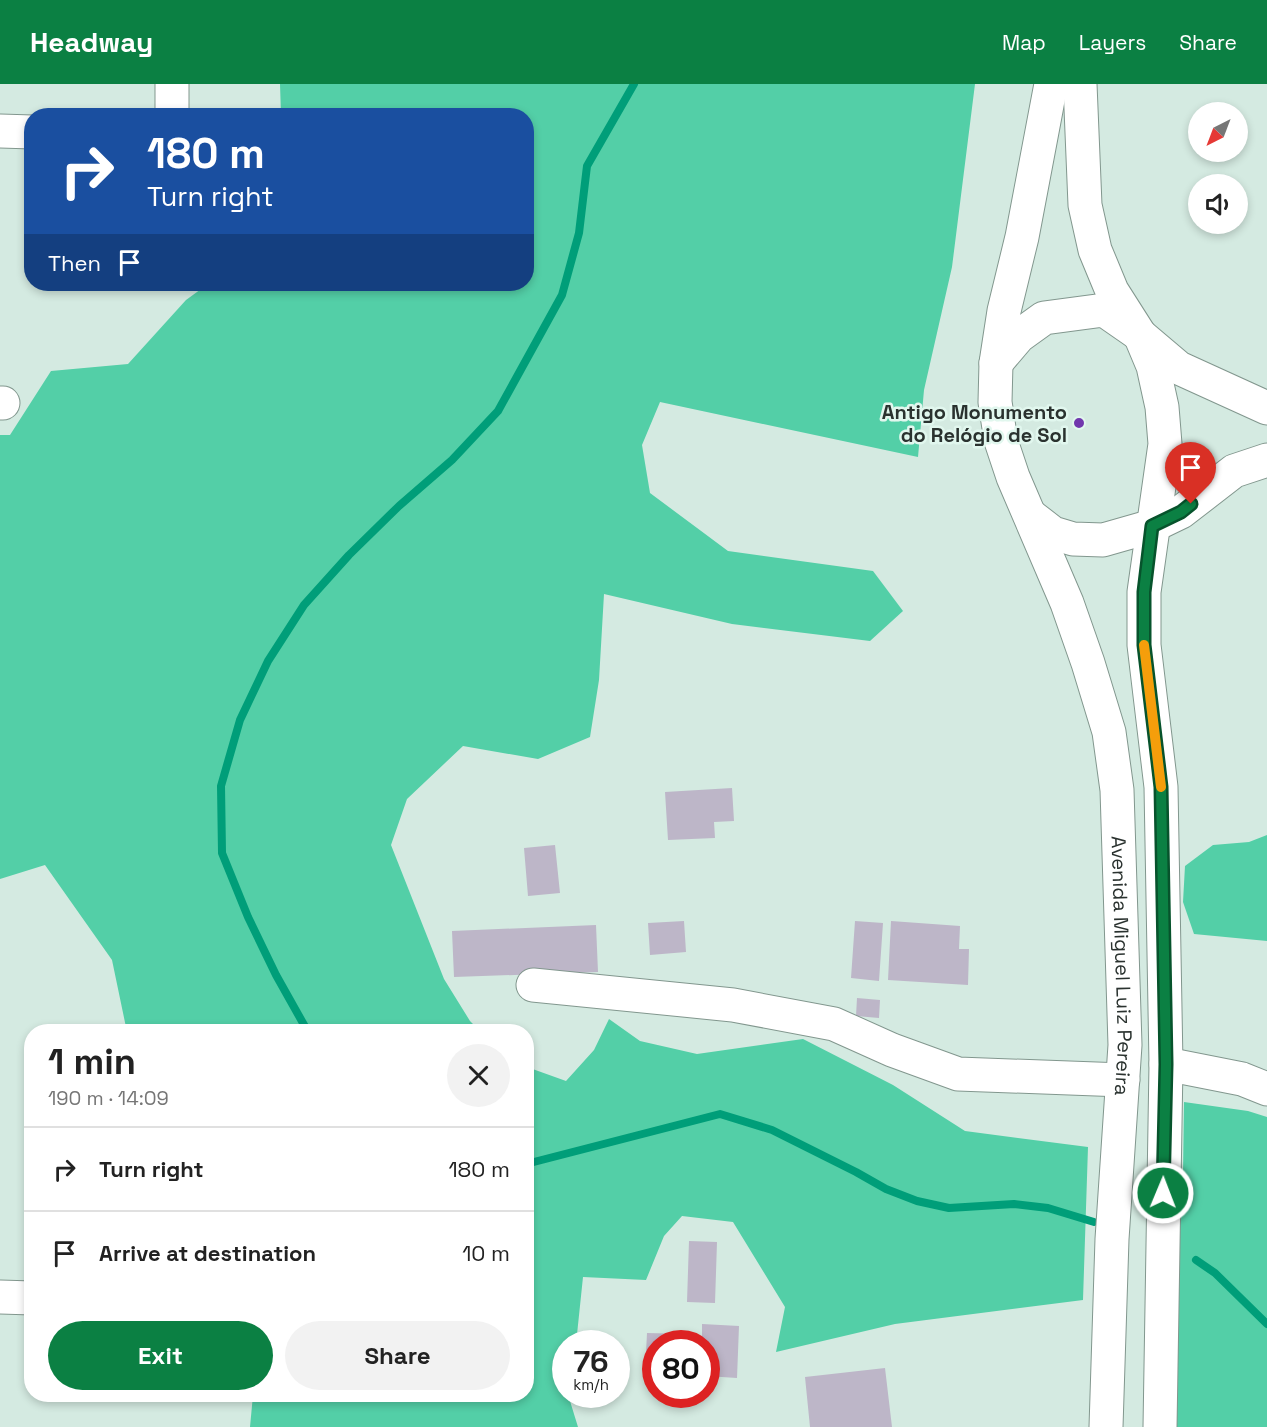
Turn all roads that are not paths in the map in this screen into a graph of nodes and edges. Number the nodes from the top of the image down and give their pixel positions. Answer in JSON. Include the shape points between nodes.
{"nodes":[{"id":1,"x":172,"y":84,"type":"edge"},
{"id":2,"x":1051,"y":84,"type":"edge"},
{"id":3,"x":1080,"y":84,"type":"edge"},
{"id":4,"x":172,"y":108,"type":"edge"},
{"id":5,"x":0,"y":131,"type":"edge"},
{"id":6,"x":24,"y":132,"type":"edge"},
{"id":7,"x":1140,"y":335,"type":"junction"},
{"id":8,"x":996,"y":363,"type":"junction"},
{"id":9,"x":1267,"y":408,"type":"edge"},
{"id":10,"x":1267,"y":460,"type":"edge"},
{"id":11,"x":1031,"y":516,"type":"junction"},
{"id":12,"x":1152,"y":526,"type":"junction"},
{"id":13,"x":533,"y":985,"type":"dead end"},
{"id":14,"x":1166,"y":1064,"type":"junction"},
{"id":15,"x":1123,"y":1080,"type":"junction"},
{"id":16,"x":1267,"y":1089,"type":"edge"},
{"id":17,"x":0,"y":1297,"type":"edge"},
{"id":18,"x":24,"y":1298,"type":"edge"},
{"id":19,"x":1106,"y":1427,"type":"edge"},
{"id":20,"x":1160,"y":1427,"type":"edge"}],
"edges":[{"from":1,"to":4,"type":"main road"},
{"from":2,"to":8,"type":"main road"},
{"from":3,"to":7,"type":"main road","via":[[1085,205],[1095,250],[1112,291]]},
{"from":5,"to":6,"type":"main road"},
{"from":7,"to":8,"type":"main road","via":[[1104,310],[1044,318],[1019,336]]},
{"from":7,"to":9,"type":"main road","via":[[1179,368]]},
{"from":7,"to":12,"type":"main road","via":[[1153,366],[1165,444]]},
{"from":8,"to":11,"type":"main road","via":[[995,402],[1001,441]]},
{"from":10,"to":12,"type":"main road","via":[[1234,471],[1181,512]]},
{"from":11,"to":12,"type":"main road","via":[[1053,533],[1073,539],[1104,540]]},
{"from":11,"to":15,"type":"main road","name":"Avenida Miguel Luiz Pereira","via":[[1088,663],[1109,732],[1117,790]]},
{"from":12,"to":14,"type":"main road","via":[[1144,592],[1144,645],[1161,787]]},
{"from":13,"to":15,"type":"main road","via":[[733,1005],[834,1024],[958,1074]]},
{"from":14,"to":16,"type":"main road","via":[[1242,1079]]},
{"from":14,"to":20,"type":"main road"},
{"from":15,"to":19,"type":"main road","name":"Avenida Miguel Luiz Pereira","via":[[1112,1239]]},
{"from":17,"to":18,"type":"main road"}]}
